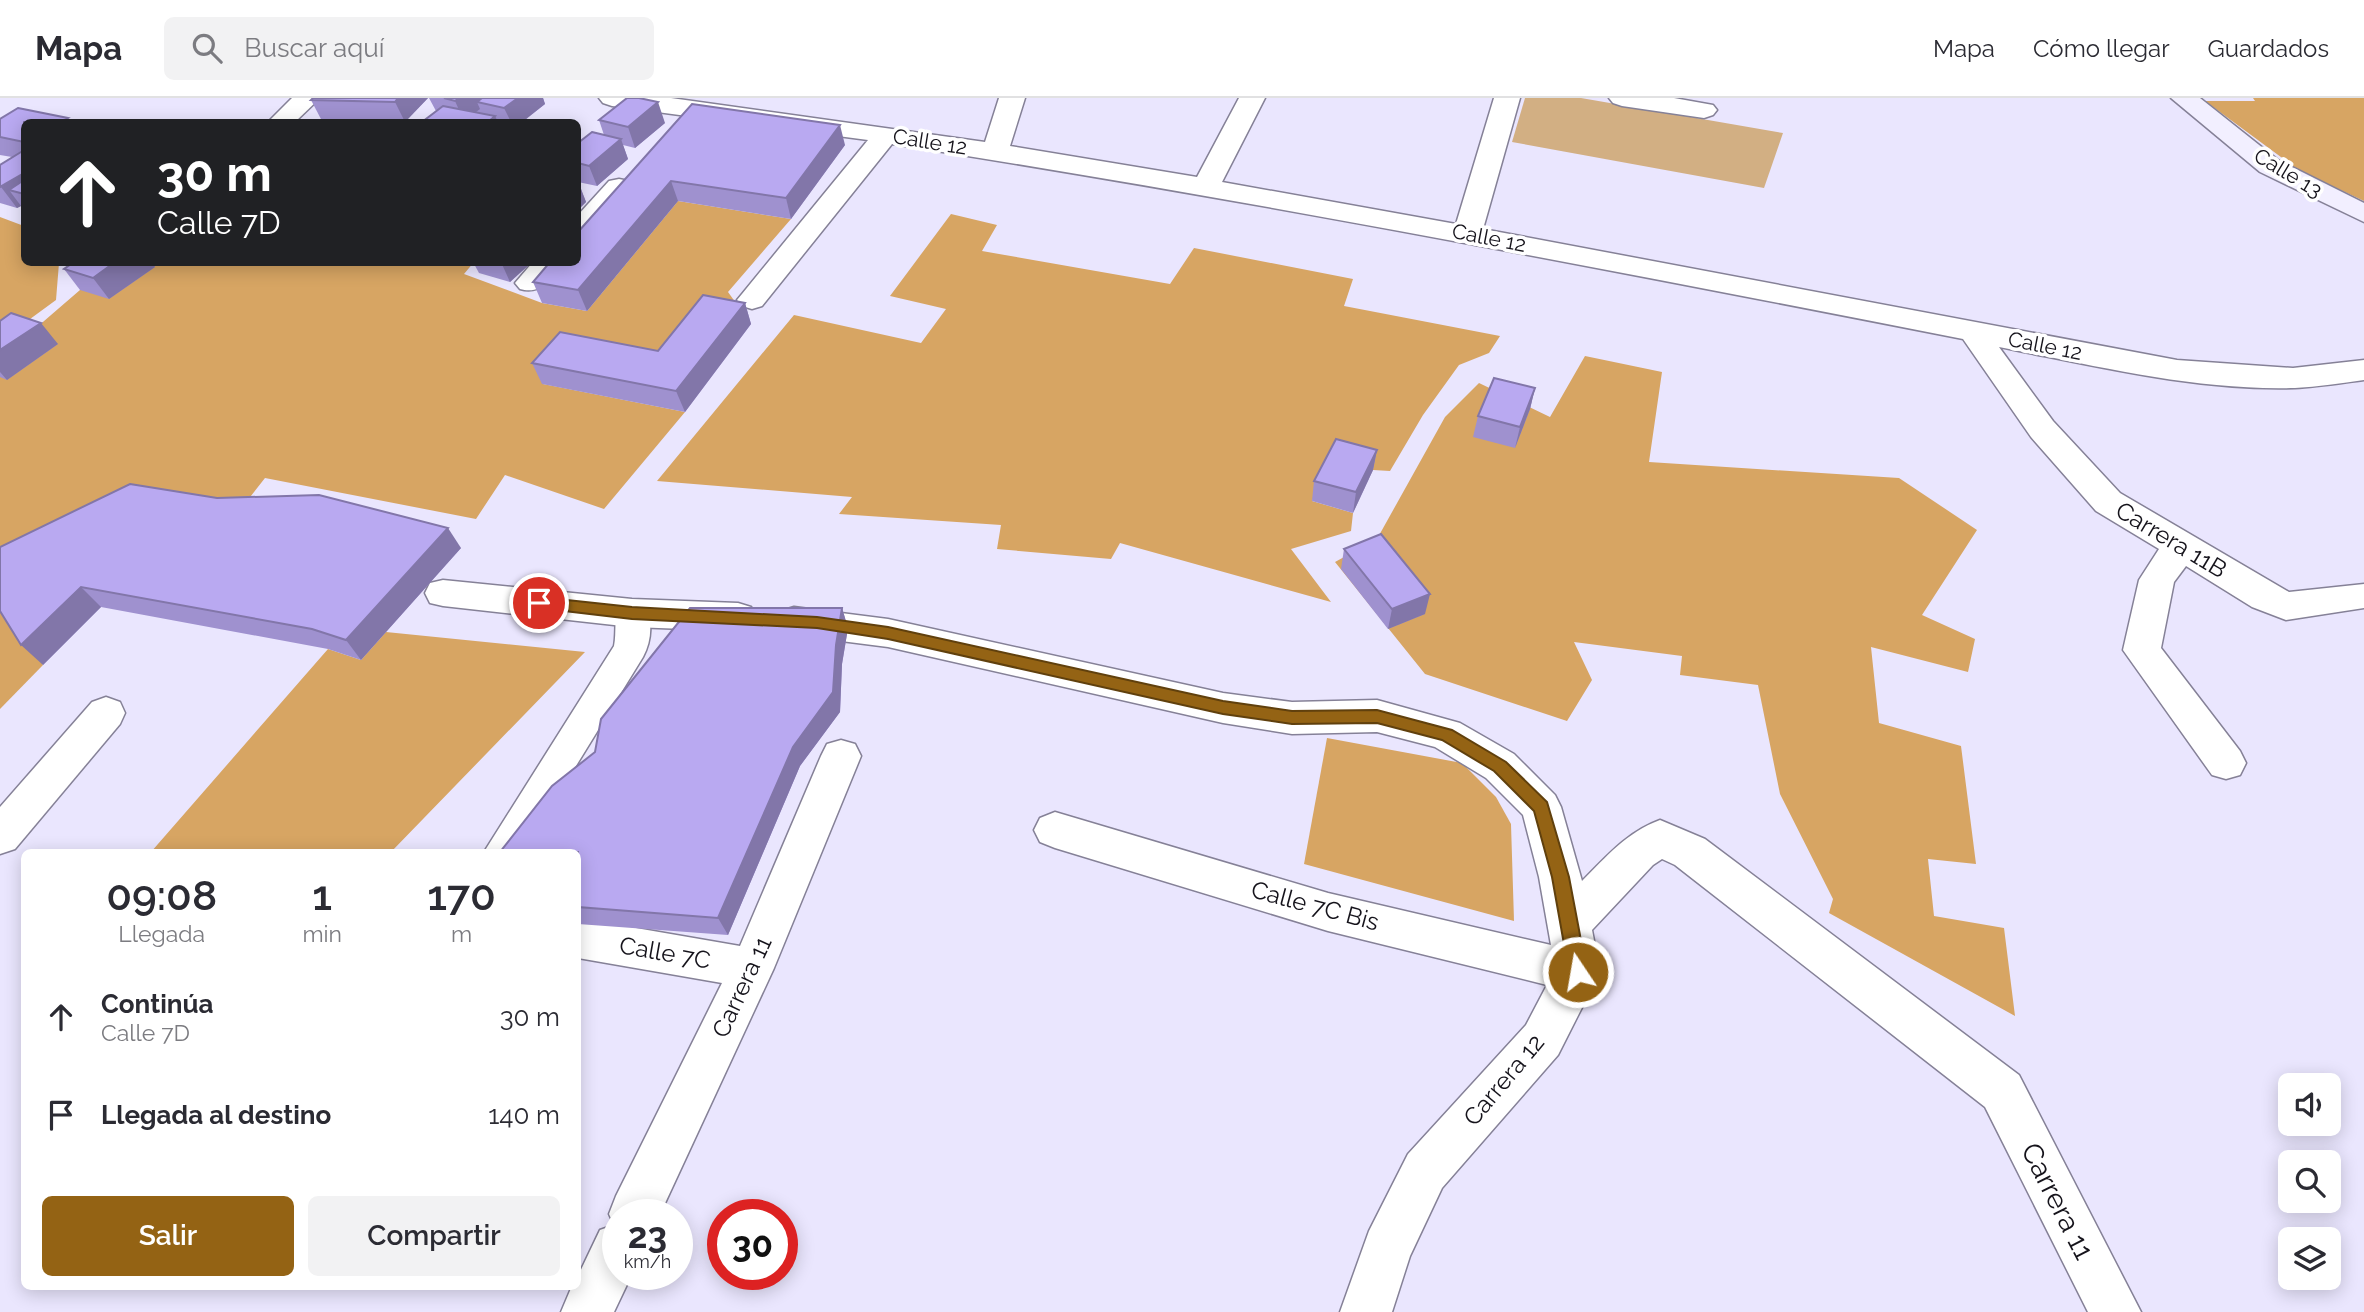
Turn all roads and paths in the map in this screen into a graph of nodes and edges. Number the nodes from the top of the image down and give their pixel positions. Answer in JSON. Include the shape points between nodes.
{"nodes":[{"id":1,"x":307,"y":98,"type":"edge"},
{"id":2,"x":612,"y":98,"type":"edge"},
{"id":3,"x":1012,"y":98,"type":"edge"},
{"id":4,"x":1252,"y":98,"type":"edge"},
{"id":5,"x":1507,"y":98,"type":"edge"},
{"id":6,"x":1622,"y":98,"type":"edge"},
{"id":7,"x":2184,"y":98,"type":"edge"},
{"id":8,"x":1704,"y":110,"type":"dead end"},
{"id":9,"x":284,"y":119,"type":"edge"},
{"id":10,"x":885,"y":136,"type":"junction"},
{"id":11,"x":995,"y":152,"type":"junction"},
{"id":12,"x":639,"y":165,"type":"edge"},
{"id":13,"x":1205,"y":188,"type":"junction"},
{"id":14,"x":2364,"y":215,"type":"edge"},
{"id":15,"x":581,"y":228,"type":"edge"},
{"id":16,"x":1467,"y":234,"type":"junction"},
{"id":17,"x":752,"y":300,"type":"dead end"},
{"id":18,"x":1973,"y":332,"type":"junction"},
{"id":19,"x":2364,"y":370,"type":"edge"},
{"id":20,"x":2181,"y":545,"type":"junction"},
{"id":21,"x":443,"y":593,"type":"dead end"},
{"id":22,"x":2360,"y":596,"type":"dead end"},
{"id":23,"x":632,"y":613,"type":"junction"},
{"id":24,"x":106,"y":713,"type":"dead end"},
{"id":25,"x":841,"y":756,"type":"dead end"},
{"id":26,"x":2227,"y":763,"type":"dead end"},
{"id":27,"x":1055,"y":831,"type":"dead end"},
{"id":28,"x":0,"y":836,"type":"edge"},
{"id":29,"x":505,"y":849,"type":"edge"},
{"id":30,"x":1568,"y":925,"type":"junction"},
{"id":31,"x":581,"y":939,"type":"edge"},
{"id":32,"x":752,"y":968,"type":"junction"},
{"id":33,"x":1578,"y":972,"type":"junction"},
{"id":34,"x":641,"y":1199,"type":"edge"},
{"id":35,"x":602,"y":1281,"type":"edge"},
{"id":36,"x":587,"y":1312,"type":"edge"},
{"id":37,"x":1366,"y":1312,"type":"edge"},
{"id":38,"x":2115,"y":1312,"type":"edge"}],
"edges":[{"from":1,"to":9,"type":"street"},
{"from":2,"to":10,"type":"street","name":"Calle 12","via":[[684,117]]},
{"from":3,"to":11,"type":"street"},
{"from":4,"to":13,"type":"street"},
{"from":5,"to":16,"type":"street"},
{"from":6,"to":8,"type":"street"},
{"from":7,"to":14,"type":"main road","name":"Calle 13","via":[[2269,166]]},
{"from":10,"to":11,"type":"street","name":"Calle 12"},
{"from":10,"to":17,"type":"street"},
{"from":11,"to":13,"type":"street","name":"Calle 12"},
{"from":12,"to":15,"type":"street"},
{"from":13,"to":16,"type":"street","name":"Calle 12"},
{"from":16,"to":18,"type":"street","name":"Calle 12"},
{"from":18,"to":19,"type":"street","name":"Calle 12","via":[[2217,373],[2294,378]]},
{"from":18,"to":20,"type":"street","name":"Carrera 11B","via":[[2042,429],[2108,502]]},
{"from":20,"to":22,"type":"street","name":"Carrera 11B","via":[[2286,606]]},
{"from":20,"to":26,"type":"street","via":[[2157,580],[2142,650]]},
{"from":21,"to":23,"type":"street"},
{"from":23,"to":29,"type":"street","via":[[631,648]]},
{"from":23,"to":30,"type":"street","via":[[817,622],[888,633],[1223,708],[1292,718],[1377,716],[1446,734],[1500,766],[1541,807]]},
{"from":24,"to":28,"type":"street"},
{"from":25,"to":32,"type":"street","name":"Carrera 11"},
{"from":27,"to":33,"type":"street","name":"Calle 7C Bis","via":[[1328,912]]},
{"from":30,"to":33,"type":"street"},
{"from":30,"to":38,"type":"street","name":"Carrera 11","via":[[1638,852],[1660,838],[1690,852],[2002,1091]]},
{"from":31,"to":32,"type":"street","name":"Calle 7C"},
{"from":32,"to":34,"type":"street","name":"Carrera 11"},
{"from":33,"to":37,"type":"street","name":"Carrera 12","via":[[1542,1040],[1425,1171],[1387,1249]]},
{"from":35,"to":36,"type":"street"}]}
